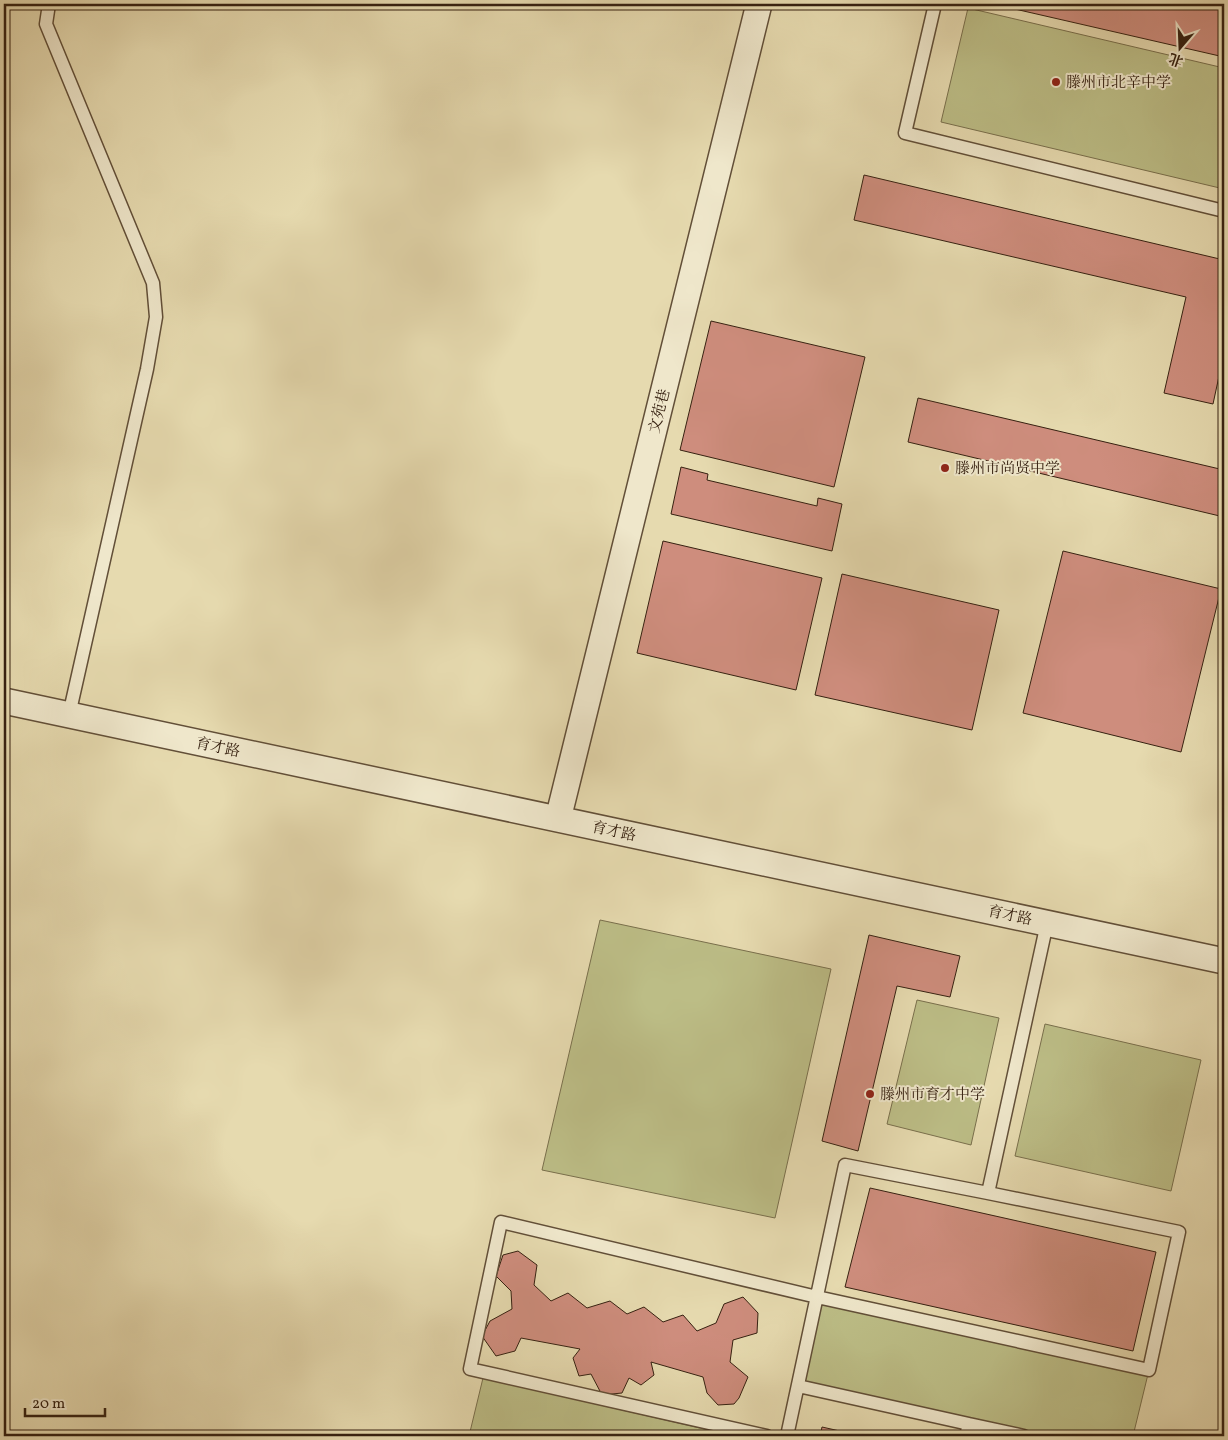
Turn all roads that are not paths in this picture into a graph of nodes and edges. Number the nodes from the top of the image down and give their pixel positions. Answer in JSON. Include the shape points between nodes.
{"nodes":[{"id":1,"x":49,"y":4,"type":"edge"},
{"id":2,"x":759,"y":4,"type":"edge"},
{"id":3,"x":935,"y":4,"type":"edge"},
{"id":4,"x":1224,"y":211,"type":"edge"},
{"id":5,"x":4,"y":701,"type":"edge"},
{"id":6,"x":69,"y":715,"type":"junction"},
{"id":7,"x":558,"y":819,"type":"junction"},
{"id":8,"x":1047,"y":923,"type":"junction"},
{"id":9,"x":1224,"y":961,"type":"edge"},
{"id":10,"x":988,"y":1193,"type":"junction"},
{"id":11,"x":818,"y":1297,"type":"junction"},
{"id":12,"x":798,"y":1386,"type":"junction"},
{"id":13,"x":968,"y":1430,"type":"edge"},
{"id":14,"x":767,"y":1436,"type":"edge"},
{"id":15,"x":787,"y":1436,"type":"edge"},
{"id":16,"x":1024,"y":1436,"type":"edge"}],
"edges":[{"from":1,"to":6,"type":"lane","via":[[46,24],[153,283],[156,317]]},
{"from":2,"to":7,"type":"street","name":"文苑巷"},
{"from":3,"to":4,"type":"lane","via":[[905,133]]},
{"from":5,"to":6,"type":"street","name":"育才路"},
{"from":6,"to":7,"type":"street","name":"育才路"},
{"from":7,"to":8,"type":"street","name":"育才路"},
{"from":8,"to":9,"type":"street","name":"育才路"},
{"from":8,"to":10,"type":"lane"},
{"from":10,"to":11,"type":"lane","via":[[845,1164]]},
{"from":10,"to":11,"type":"lane","via":[[1179,1232],[1149,1370]]},
{"from":11,"to":12,"type":"lane"},
{"from":11,"to":14,"type":"lane","via":[[501,1222],[470,1368]]},
{"from":12,"to":13,"type":"lane"},
{"from":12,"to":15,"type":"lane"},
{"from":13,"to":16,"type":"lane"}]}
